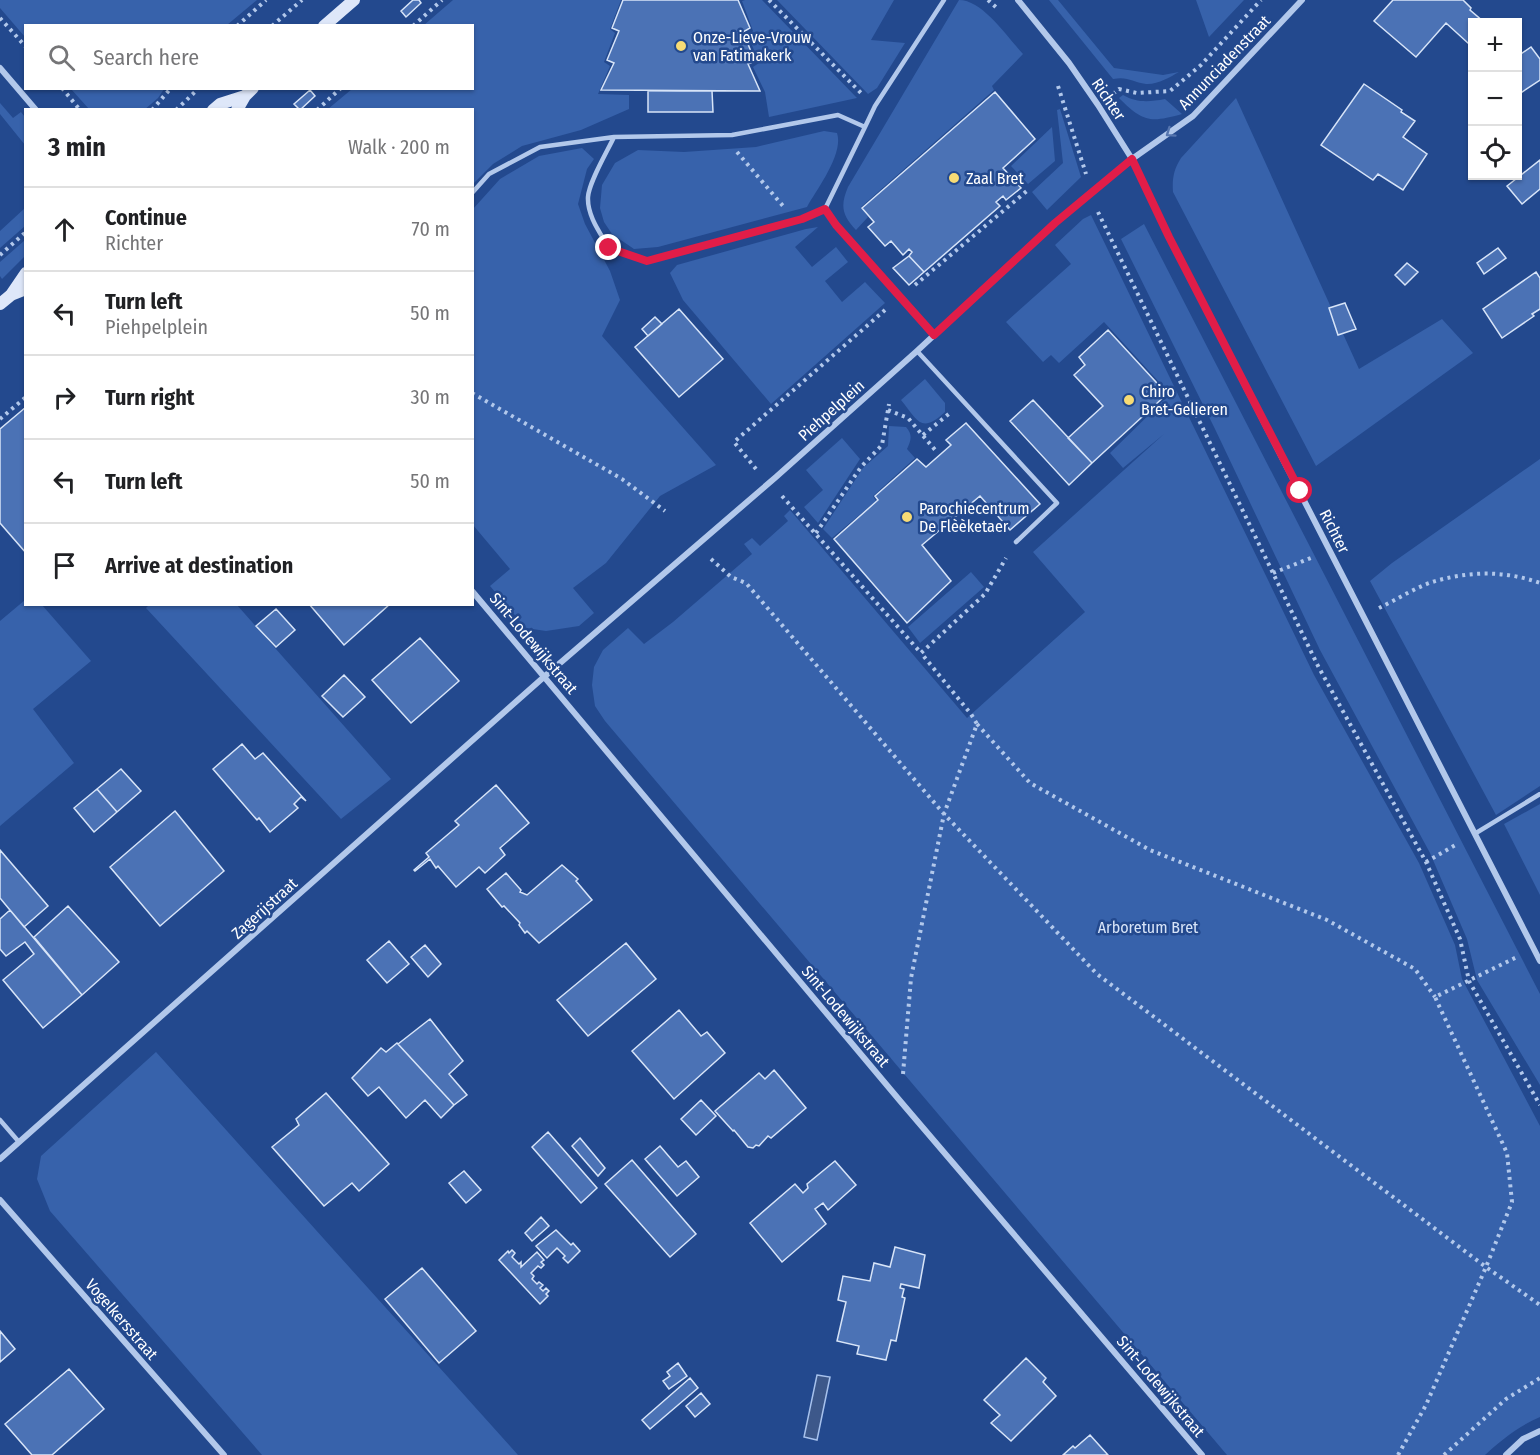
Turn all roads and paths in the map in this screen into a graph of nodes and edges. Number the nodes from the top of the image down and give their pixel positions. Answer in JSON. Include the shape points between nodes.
{"nodes":[{"id":1,"x":266,"y":0,"type":"edge"},
{"id":2,"x":302,"y":0,"type":"edge"},
{"id":3,"x":354,"y":0,"type":"edge"},
{"id":4,"x":442,"y":0,"type":"edge"},
{"id":5,"x":769,"y":0,"type":"edge"},
{"id":6,"x":944,"y":0,"type":"edge"},
{"id":7,"x":988,"y":0,"type":"edge"},
{"id":8,"x":1018,"y":0,"type":"edge"},
{"id":9,"x":1261,"y":0,"type":"edge"},
{"id":10,"x":1302,"y":0,"type":"edge"},
{"id":11,"x":1002,"y":13,"type":"dead end"},
{"id":12,"x":0,"y":18,"type":"edge"},
{"id":13,"x":239,"y":24,"type":"edge"},
{"id":14,"x":274,"y":24,"type":"edge"},
{"id":15,"x":326,"y":24,"type":"edge"},
{"id":16,"x":415,"y":24,"type":"edge"},
{"id":17,"x":24,"y":45,"type":"edge"},
{"id":18,"x":0,"y":68,"type":"edge"},
{"id":19,"x":1057,"y":84,"type":"dead end"},
{"id":20,"x":64,"y":90,"type":"edge"},
{"id":21,"x":169,"y":90,"type":"edge"},
{"id":22,"x":197,"y":90,"type":"edge"},
{"id":23,"x":339,"y":90,"type":"edge"},
{"id":24,"x":249,"y":92,"type":"edge"},
{"id":25,"x":1113,"y":94,"type":"dead end"},
{"id":26,"x":874,"y":106,"type":"junction"},
{"id":27,"x":34,"y":108,"type":"edge"},
{"id":28,"x":78,"y":108,"type":"edge"},
{"id":29,"x":154,"y":108,"type":"edge"},
{"id":30,"x":178,"y":108,"type":"edge"},
{"id":31,"x":215,"y":108,"type":"edge"},
{"id":32,"x":238,"y":108,"type":"edge"},
{"id":33,"x":319,"y":108,"type":"edge"},
{"id":34,"x":866,"y":127,"type":"junction"},
{"id":35,"x":723,"y":136,"type":"junction"},
{"id":36,"x":614,"y":137,"type":"junction"},
{"id":37,"x":1132,"y":159,"type":"junction"},
{"id":38,"x":1085,"y":172,"type":"dead end"},
{"id":39,"x":1028,"y":190,"type":"dead end"},
{"id":40,"x":474,"y":191,"type":"edge"},
{"id":41,"x":825,"y":209,"type":"junction"},
{"id":42,"x":1096,"y":210,"type":"dead end"},
{"id":43,"x":795,"y":221,"type":"junction"},
{"id":44,"x":24,"y":234,"type":"edge"},
{"id":45,"x":0,"y":255,"type":"edge"},
{"id":46,"x":24,"y":276,"type":"edge"},
{"id":47,"x":912,"y":288,"type":"dead end"},
{"id":48,"x":24,"y":290,"type":"edge"},
{"id":49,"x":11,"y":295,"type":"junction"},
{"id":50,"x":0,"y":304,"type":"edge"},
{"id":51,"x":888,"y":308,"type":"dead end"},
{"id":52,"x":934,"y":335,"type":"junction"},
{"id":53,"x":917,"y":351,"type":"junction"},
{"id":54,"x":474,"y":394,"type":"edge"},
{"id":55,"x":24,"y":399,"type":"edge"},
{"id":56,"x":889,"y":400,"type":"dead end"},
{"id":57,"x":963,"y":402,"type":"junction"},
{"id":58,"x":888,"y":410,"type":"junction"},
{"id":59,"x":0,"y":419,"type":"edge"},
{"id":60,"x":923,"y":435,"type":"junction"},
{"id":61,"x":936,"y":451,"type":"dead end"},
{"id":62,"x":757,"y":470,"type":"dead end"},
{"id":63,"x":780,"y":493,"type":"dead end"},
{"id":64,"x":666,"y":511,"type":"dead end"},
{"id":65,"x":816,"y":533,"type":"junction"},
{"id":66,"x":1016,"y":542,"type":"joint"},
{"id":67,"x":1315,"y":557,"type":"dead end"},
{"id":68,"x":709,"y":558,"type":"dead end"},
{"id":69,"x":1273,"y":573,"type":"junction"},
{"id":70,"x":1540,"y":584,"type":"edge"},
{"id":71,"x":474,"y":593,"type":"edge"},
{"id":72,"x":1379,"y":608,"type":"dead end"},
{"id":73,"x":921,"y":652,"type":"junction"},
{"id":74,"x":545,"y":676,"type":"junction"},
{"id":75,"x":977,"y":724,"type":"junction"},
{"id":76,"x":1540,"y":794,"type":"edge"},
{"id":77,"x":944,"y":814,"type":"junction"},
{"id":78,"x":1476,"y":833,"type":"junction"},
{"id":79,"x":1426,"y":862,"type":"junction"},
{"id":80,"x":1520,"y":955,"type":"dead end"},
{"id":81,"x":1540,"y":960,"type":"edge"},
{"id":82,"x":1469,"y":981,"type":"junction"},
{"id":83,"x":1435,"y":997,"type":"junction"},
{"id":84,"x":901,"y":1102,"type":"junction"},
{"id":85,"x":1540,"y":1105,"type":"edge"},
{"id":86,"x":0,"y":1120,"type":"edge"},
{"id":87,"x":19,"y":1142,"type":"junction"},
{"id":88,"x":0,"y":1159,"type":"edge"},
{"id":89,"x":0,"y":1200,"type":"edge"},
{"id":90,"x":1486,"y":1267,"type":"junction"},
{"id":91,"x":1540,"y":1305,"type":"edge"},
{"id":92,"x":1540,"y":1378,"type":"edge"},
{"id":93,"x":1540,"y":1431,"type":"edge"},
{"id":94,"x":224,"y":1455,"type":"edge"},
{"id":95,"x":1202,"y":1455,"type":"edge"},
{"id":96,"x":1398,"y":1455,"type":"edge"},
{"id":97,"x":1444,"y":1455,"type":"edge"},
{"id":98,"x":1506,"y":1455,"type":"edge"}],
"edges":[{"from":1,"to":13,"type":"path"},
{"from":2,"to":14,"type":"path"},
{"from":3,"to":15,"type":"main road"},
{"from":4,"to":16,"type":"path"},
{"from":5,"to":26,"type":"path"},
{"from":6,"to":26,"type":"lane"},
{"from":7,"to":11,"type":"path"},
{"from":8,"to":37,"type":"street","name":"Richter","via":[[1069,63]]},
{"from":9,"to":25,"type":"path","via":[[1201,65],[1170,92],[1119,89]]},
{"from":10,"to":37,"type":"street","name":"Annunciadenstraat","one_way":true,"via":[[1193,116]]},
{"from":12,"to":17,"type":"path"},
{"from":18,"to":27,"type":"street"},
{"from":19,"to":38,"type":"path"},
{"from":20,"to":28,"type":"path"},
{"from":21,"to":29,"type":"path"},
{"from":22,"to":30,"type":"path"},
{"from":23,"to":33,"type":"path"},
{"from":24,"to":31,"type":"main road"},
{"from":24,"to":32,"type":"main road"},
{"from":26,"to":34,"type":"lane"},
{"from":34,"to":35,"type":"lane","via":[[838,115]]},
{"from":34,"to":41,"type":"lane"},
{"from":35,"to":36,"type":"lane"},
{"from":35,"to":43,"type":"path"},
{"from":36,"to":40,"type":"lane","via":[[540,147],[489,174]]},
{"from":36,"to":43,"type":"lane","via":[[588,197],[593,220],[609,248],[647,261]]},
{"from":37,"to":52,"type":"street","name":"Piehpelplein","via":[[1055,223]]},
{"from":37,"to":78,"type":"street","name":"Richter","via":[[1174,248]]},
{"from":39,"to":47,"type":"path"},
{"from":41,"to":43,"type":"lane"},
{"from":41,"to":52,"type":"lane"},
{"from":42,"to":69,"type":"path"},
{"from":44,"to":45,"type":"path"},
{"from":46,"to":49,"type":"main road"},
{"from":48,"to":49,"type":"main road"},
{"from":49,"to":50,"type":"main road"},
{"from":51,"to":62,"type":"path","via":[[734,442]]},
{"from":52,"to":53,"type":"street","name":"Piehpelplein"},
{"from":53,"to":57,"type":"lane"},
{"from":53,"to":74,"type":"street","name":"Piehpelplein"},
{"from":54,"to":64,"type":"path","via":[[622,479]]},
{"from":55,"to":59,"type":"path"},
{"from":56,"to":58,"type":"path"},
{"from":57,"to":60,"type":"path"},
{"from":57,"to":66,"type":"lane","via":[[1057,503]]},
{"from":58,"to":60,"type":"path","via":[[908,418]]},
{"from":58,"to":65,"type":"path","via":[[882,445],[861,467]]},
{"from":60,"to":61,"type":"path"},
{"from":63,"to":65,"type":"path"},
{"from":65,"to":73,"type":"path"},
{"from":66,"to":73,"type":"path","via":[[984,594]]},
{"from":67,"to":69,"type":"path"},
{"from":68,"to":77,"type":"path","via":[[746,584]]},
{"from":69,"to":79,"type":"path","via":[[1318,666]]},
{"from":70,"to":72,"type":"path","via":[[1520,576],[1486,572],[1437,580]]},
{"from":71,"to":74,"type":"street","name":"Sint-Lodewijkstraat"},
{"from":73,"to":75,"type":"path"},
{"from":74,"to":84,"type":"street","name":"Sint-Lodewijkstraat"},
{"from":74,"to":87,"type":"street","name":"Zagerijstraat"},
{"from":75,"to":77,"type":"path"},
{"from":75,"to":83,"type":"path","via":[[1030,783],[1150,850],[1327,920],[1414,969]]},
{"from":76,"to":78,"type":"lane"},
{"from":77,"to":84,"type":"path","via":[[911,978]]},
{"from":77,"to":90,"type":"path","via":[[1097,974]]},
{"from":78,"to":79,"type":"path"},
{"from":78,"to":81,"type":"street","name":"Richter"},
{"from":79,"to":82,"type":"path","via":[[1460,939]]},
{"from":80,"to":82,"type":"path"},
{"from":82,"to":83,"type":"path"},
{"from":82,"to":85,"type":"path"},
{"from":83,"to":90,"type":"path","via":[[1507,1153],[1512,1202]]},
{"from":84,"to":95,"type":"street","name":"Sint-Lodewijkstraat"},
{"from":86,"to":87,"type":"lane"},
{"from":87,"to":88,"type":"street","name":"Zagerijstraat"},
{"from":89,"to":94,"type":"street","name":"Vogelkersstraat"},
{"from":90,"to":91,"type":"path"},
{"from":90,"to":96,"type":"path","via":[[1426,1405]]},
{"from":92,"to":97,"type":"path","via":[[1506,1399]]},
{"from":93,"to":98,"type":"street","via":[[1523,1439]]}]}
